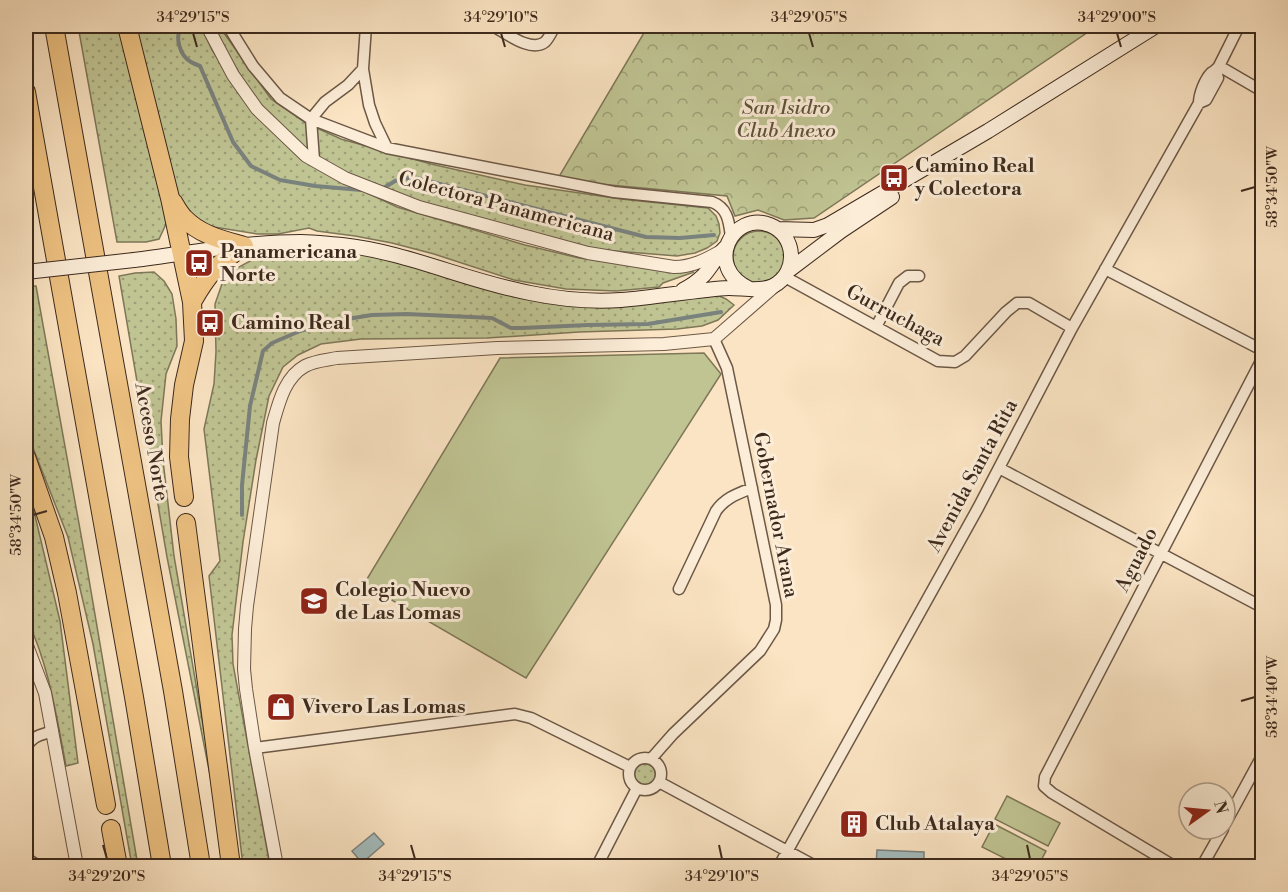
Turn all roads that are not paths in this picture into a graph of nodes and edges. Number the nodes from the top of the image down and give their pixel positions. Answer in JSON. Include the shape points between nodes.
{"nodes":[{"id":1,"x":54,"y":26,"type":"edge"},
{"id":2,"x":127,"y":26,"type":"edge"},
{"id":3,"x":207,"y":26,"type":"edge"},
{"id":4,"x":228,"y":26,"type":"edge"},
{"id":5,"x":366,"y":26,"type":"edge"},
{"id":6,"x":493,"y":26,"type":"edge"},
{"id":7,"x":555,"y":26,"type":"edge"},
{"id":8,"x":1155,"y":26,"type":"edge"},
{"id":9,"x":1239,"y":26,"type":"edge"},
{"id":10,"x":1217,"y":68,"type":"junction"},
{"id":11,"x":363,"y":69,"type":"junction"},
{"id":12,"x":1263,"y":91,"type":"edge"},
{"id":13,"x":26,"y":92,"type":"edge"},
{"id":14,"x":311,"y":119,"type":"junction"},
{"id":15,"x":988,"y":131,"type":"junction"},
{"id":16,"x":387,"y":148,"type":"junction"},
{"id":17,"x":314,"y":160,"type":"junction"},
{"id":18,"x":170,"y":198,"type":"junction"},
{"id":19,"x":778,"y":229,"type":"junction"},
{"id":20,"x":726,"y":245,"type":"junction"},
{"id":21,"x":244,"y":246,"type":"junction"},
{"id":22,"x":181,"y":254,"type":"junction"},
{"id":23,"x":1105,"y":269,"type":"junction"},
{"id":24,"x":26,"y":272,"type":"edge"},
{"id":25,"x":785,"y":276,"type":"junction"},
{"id":26,"x":919,"y":276,"type":"dead end"},
{"id":27,"x":750,"y":289,"type":"junction"},
{"id":28,"x":679,"y":293,"type":"junction"},
{"id":29,"x":192,"y":302,"type":"junction"},
{"id":30,"x":876,"y":327,"type":"junction"},
{"id":31,"x":1072,"y":328,"type":"junction"},
{"id":32,"x":714,"y":339,"type":"junction"},
{"id":33,"x":1263,"y":350,"type":"edge"},
{"id":34,"x":1263,"y":359,"type":"edge"},
{"id":35,"x":26,"y":457,"type":"edge"},
{"id":36,"x":999,"y":468,"type":"junction"},
{"id":37,"x":752,"y":488,"type":"junction"},
{"id":38,"x":184,"y":497,"type":"dead end"},
{"id":39,"x":186,"y":523,"type":"dead end"},
{"id":40,"x":1161,"y":553,"type":"junction"},
{"id":41,"x":679,"y":588,"type":"dead end"},
{"id":42,"x":1263,"y":607,"type":"edge"},
{"id":43,"x":26,"y":643,"type":"edge"},
{"id":44,"x":53,"y":731,"type":"junction"},
{"id":45,"x":26,"y":748,"type":"edge"},
{"id":46,"x":255,"y":748,"type":"junction"},
{"id":47,"x":1263,"y":756,"type":"edge"},
{"id":48,"x":651,"y":759,"type":"junction"},
{"id":49,"x":630,"y":767,"type":"junction"},
{"id":50,"x":659,"y":782,"type":"junction"},
{"id":51,"x":637,"y":788,"type":"junction"},
{"id":52,"x":1237,"y":803,"type":"edge"},
{"id":53,"x":106,"y":805,"type":"dead end"},
{"id":54,"x":111,"y":829,"type":"dead end"},
{"id":55,"x":1216,"y":841,"type":"edge"},
{"id":56,"x":787,"y":851,"type":"junction"},
{"id":57,"x":26,"y":858,"type":"edge"},
{"id":58,"x":38,"y":867,"type":"edge"},
{"id":59,"x":77,"y":867,"type":"edge"},
{"id":60,"x":118,"y":867,"type":"edge"},
{"id":61,"x":162,"y":867,"type":"edge"},
{"id":62,"x":201,"y":867,"type":"edge"},
{"id":63,"x":231,"y":867,"type":"edge"},
{"id":64,"x":277,"y":867,"type":"edge"},
{"id":65,"x":597,"y":867,"type":"edge"},
{"id":66,"x":779,"y":867,"type":"edge"},
{"id":67,"x":815,"y":867,"type":"edge"},
{"id":68,"x":1174,"y":867,"type":"edge"},
{"id":69,"x":1202,"y":867,"type":"edge"}],
"edges":[{"from":1,"to":62,"type":"highway","name":"Acceso Norte"},
{"from":2,"to":18,"type":"highway"},
{"from":3,"to":17,"type":"street","name":"Colectora Panamericana","via":[[233,75],[257,109]]},
{"from":4,"to":14,"type":"street","via":[[253,66],[280,98]]},
{"from":5,"to":11,"type":"street"},
{"from":6,"to":7,"type":"street","via":[[531,46],[545,42]]},
{"from":8,"to":15,"type":"main road"},
{"from":9,"to":10,"type":"street","name":"Avenida Santa Rita"},
{"from":10,"to":12,"type":"street"},
{"from":10,"to":23,"type":"street","name":"Avenida Santa Rita","via":[[1199,94],[1199,103]]},
{"from":11,"to":14,"type":"street"},
{"from":11,"to":16,"type":"street","via":[[372,114]]},
{"from":13,"to":61,"type":"highway"},
{"from":14,"to":16,"type":"street"},
{"from":14,"to":17,"type":"street"},
{"from":15,"to":19,"type":"main road","via":[[828,225],[813,230]]},
{"from":15,"to":25,"type":"main road","via":[[842,231]]},
{"from":16,"to":20,"type":"street","via":[[614,192],[712,202],[727,214]]},
{"from":17,"to":20,"type":"street","name":"Colectora Panamericana","via":[[345,178],[419,207],[588,253],[686,267]]},
{"from":18,"to":21,"type":"highway","via":[[196,229]]},
{"from":18,"to":22,"type":"highway"},
{"from":19,"to":20,"type":"main road","via":[[758,222],[748,224],[738,229]]},
{"from":19,"to":25,"type":"main road","via":[[792,256]]},
{"from":20,"to":27,"type":"main road","via":[[727,268],[732,277]]},
{"from":20,"to":28,"type":"main road","via":[[700,279]]},
{"from":21,"to":22,"type":"main road"},
{"from":21,"to":28,"type":"main road","via":[[302,242],[381,251],[502,287],[560,297],[619,300]]},
{"from":21,"to":29,"type":"highway","via":[[215,268]]},
{"from":22,"to":24,"type":"main road","bridge":true},
{"from":22,"to":29,"type":"highway"},
{"from":23,"to":31,"type":"street","name":"Avenida Santa Rita"},
{"from":23,"to":33,"type":"street"},
{"from":25,"to":27,"type":"main road","via":[[772,287]]},
{"from":25,"to":30,"type":"street","name":"Gurruchaga"},
{"from":25,"to":32,"type":"street"},
{"from":26,"to":30,"type":"street","via":[[908,276],[898,283]]},
{"from":27,"to":28,"type":"main road"},
{"from":29,"to":38,"type":"highway","via":[[194,340],[180,419]]},
{"from":30,"to":31,"type":"street","name":"Gurruchaga","via":[[938,361],[955,362],[966,356],[1017,303],[1029,303]]},
{"from":31,"to":36,"type":"street","name":"Avenida Santa Rita"},
{"from":32,"to":37,"type":"street","name":"Gobernador Arana","via":[[727,368]]},
{"from":32,"to":46,"type":"street","via":[[348,357],[318,361],[292,377],[279,399],[273,423],[247,606],[244,669]]},
{"from":34,"to":40,"type":"street","name":"Aguado"},
{"from":35,"to":53,"type":"highway","via":[[54,537],[67,593]]},
{"from":36,"to":40,"type":"street"},
{"from":36,"to":56,"type":"street","name":"Avenida Santa Rita"},
{"from":37,"to":41,"type":"street","via":[[721,504]]},
{"from":37,"to":48,"type":"street","name":"Gobernador Arana","via":[[776,605],[774,629],[760,651]]},
{"from":39,"to":63,"type":"highway"},
{"from":40,"to":42,"type":"street"},
{"from":40,"to":68,"type":"street","name":"Aguado","via":[[1044,786]]},
{"from":43,"to":44,"type":"street","via":[[45,693]]},
{"from":44,"to":45,"type":"street","via":[[33,737]]},
{"from":44,"to":59,"type":"street"},
{"from":46,"to":49,"type":"street","via":[[515,714],[531,718]]},
{"from":46,"to":64,"type":"street"},
{"from":47,"to":52,"type":"street"},
{"from":48,"to":49,"type":"street","via":[[641,758]]},
{"from":48,"to":50,"type":"street","via":[[661,771]]},
{"from":49,"to":51,"type":"street","via":[[630,781]]},
{"from":50,"to":51,"type":"street","via":[[647,790]]},
{"from":50,"to":56,"type":"street"},
{"from":51,"to":65,"type":"street"},
{"from":54,"to":60,"type":"highway"},
{"from":55,"to":69,"type":"street"},
{"from":56,"to":66,"type":"street","name":"Avenida Santa Rita"},
{"from":56,"to":67,"type":"street"},
{"from":57,"to":58,"type":"street"}]}
